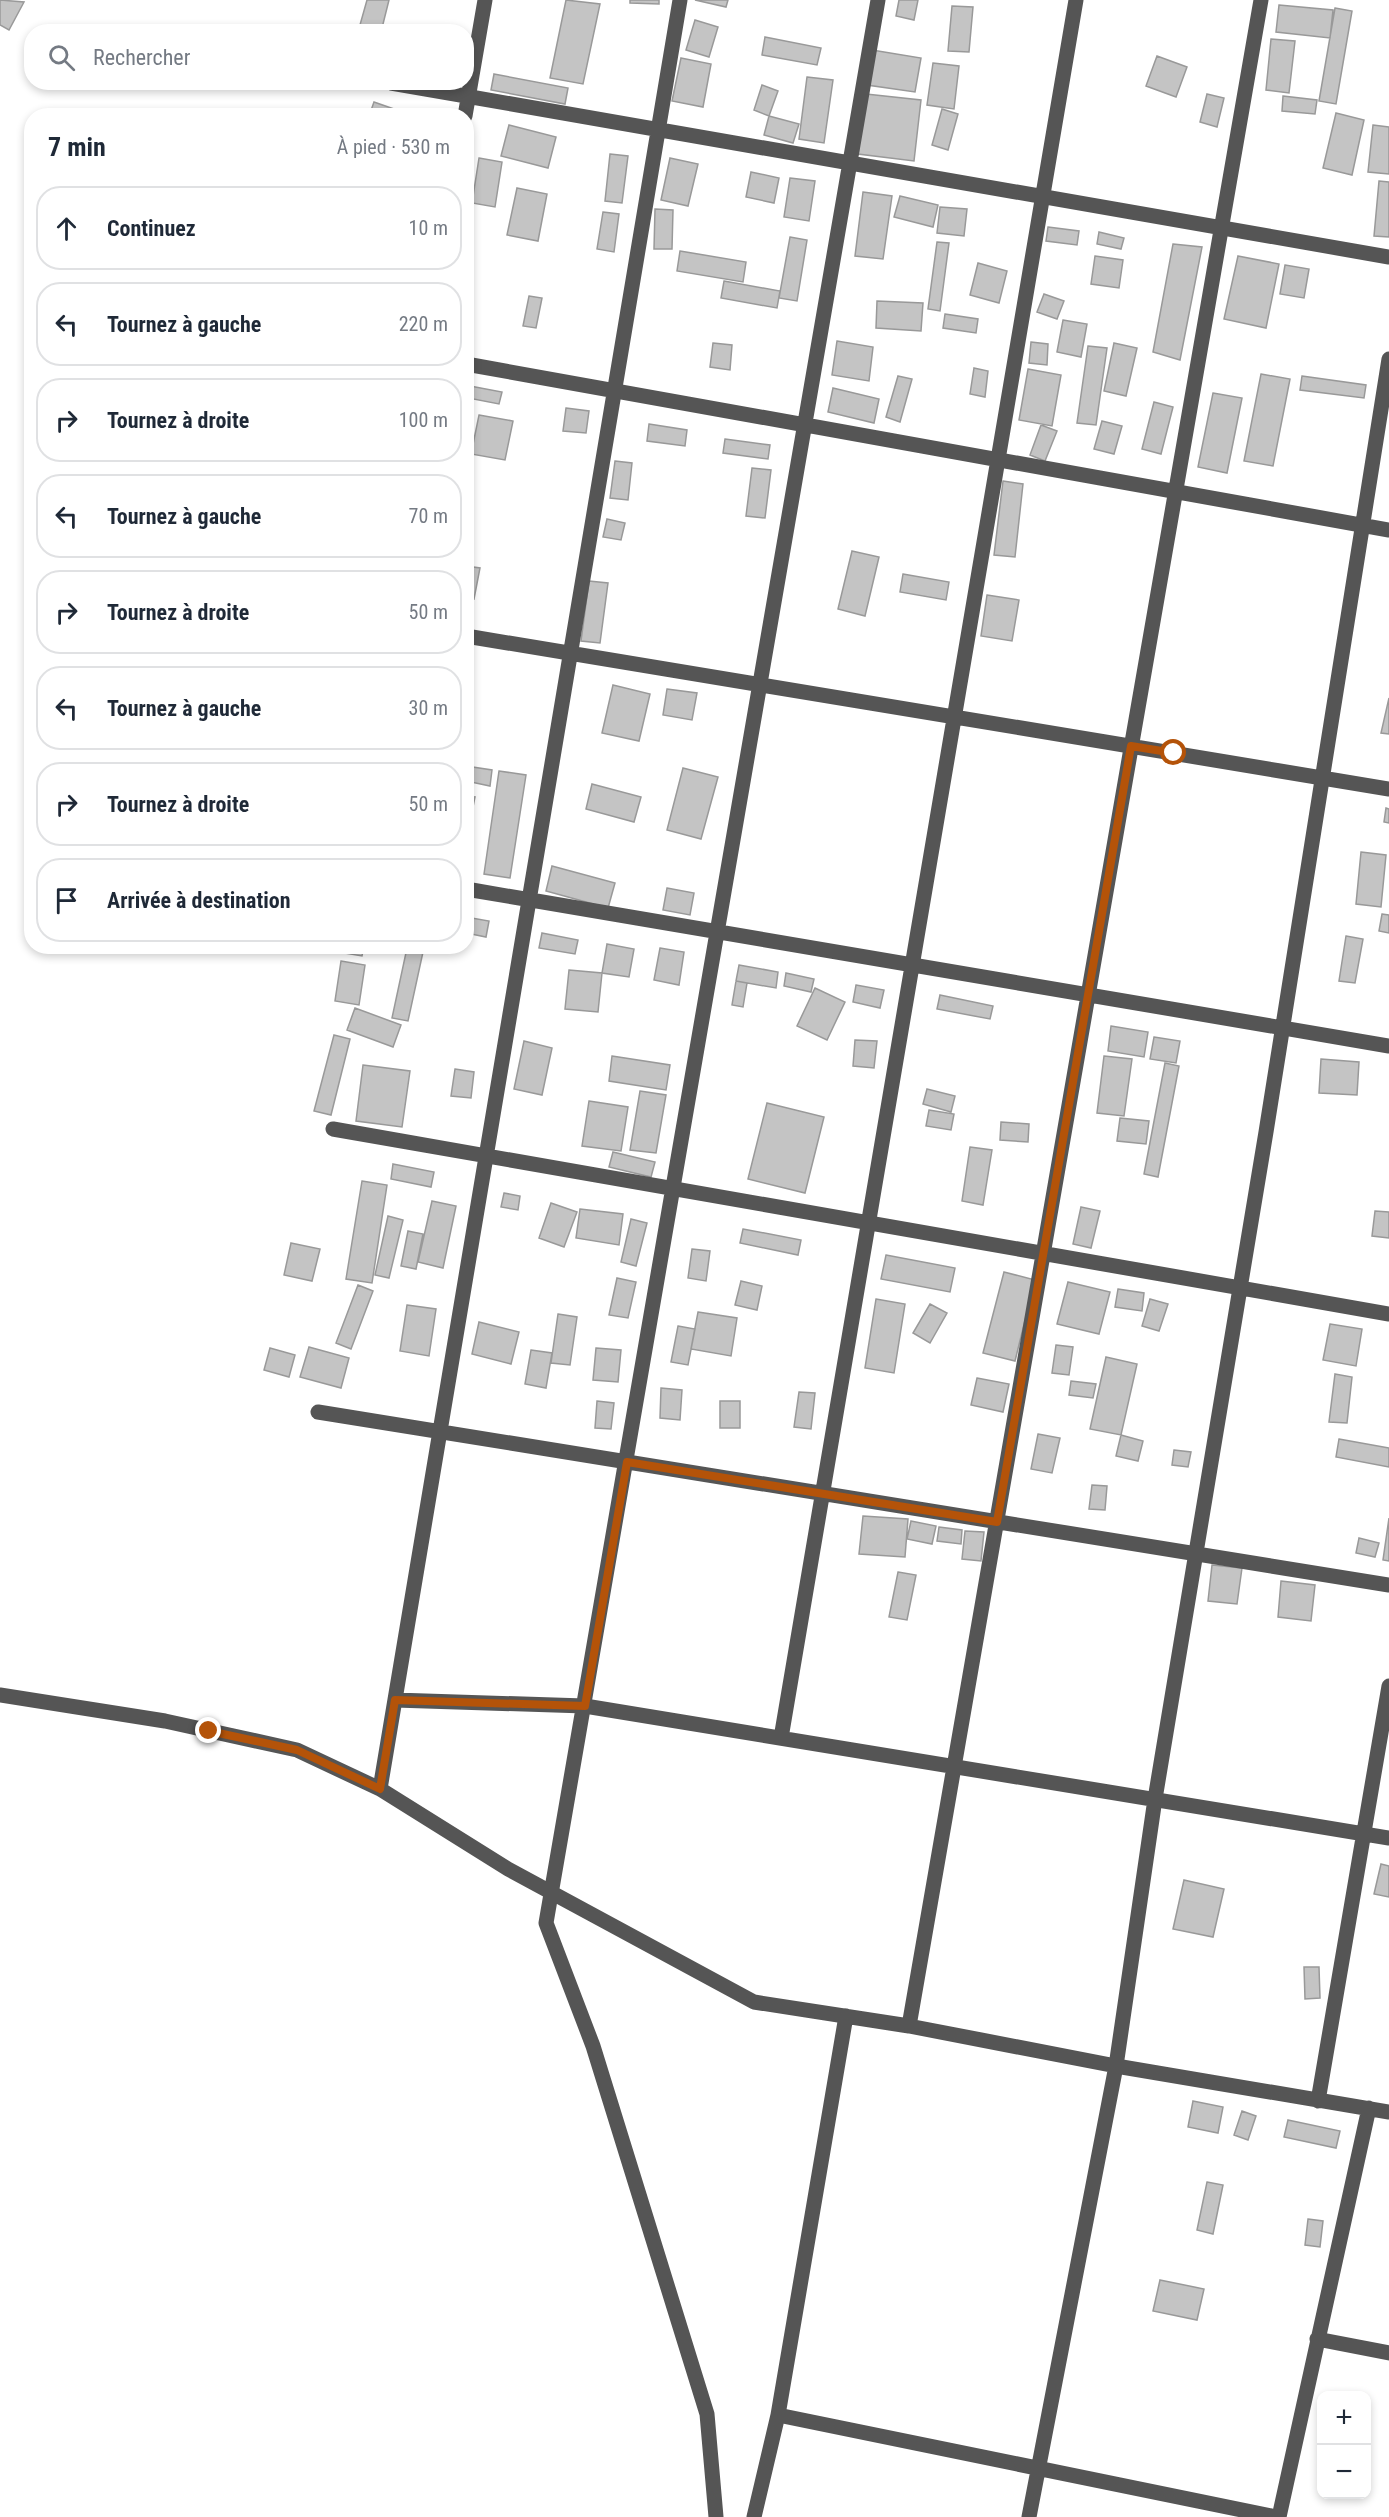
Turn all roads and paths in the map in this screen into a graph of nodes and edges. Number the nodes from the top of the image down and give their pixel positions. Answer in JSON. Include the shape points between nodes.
{"nodes":[{"id":1,"x":485,"y":0,"type":"edge"},
{"id":2,"x":680,"y":0,"type":"edge"},
{"id":3,"x":878,"y":0,"type":"edge"},
{"id":4,"x":1076,"y":0,"type":"edge"},
{"id":5,"x":1261,"y":0,"type":"edge"},
{"id":6,"x":474,"y":63,"type":"edge"},
{"id":7,"x":427,"y":90,"type":"edge"},
{"id":8,"x":469,"y":90,"type":"edge"},
{"id":9,"x":468,"y":97,"type":"junction"},
{"id":10,"x":466,"y":108,"type":"edge"},
{"id":11,"x":658,"y":130,"type":"junction"},
{"id":12,"x":849,"y":163,"type":"junction"},
{"id":13,"x":1043,"y":197,"type":"junction"},
{"id":14,"x":1221,"y":228,"type":"junction"},
{"id":15,"x":1389,"y":257,"type":"edge"},
{"id":16,"x":1389,"y":359,"type":"edge"},
{"id":17,"x":474,"y":365,"type":"edge"},
{"id":18,"x":615,"y":390,"type":"junction"},
{"id":19,"x":805,"y":424,"type":"junction"},
{"id":20,"x":998,"y":459,"type":"junction"},
{"id":21,"x":1176,"y":491,"type":"junction"},
{"id":22,"x":1363,"y":525,"type":"junction"},
{"id":23,"x":1389,"y":530,"type":"edge"},
{"id":24,"x":474,"y":637,"type":"edge"},
{"id":25,"x":571,"y":653,"type":"junction"},
{"id":26,"x":760,"y":685,"type":"junction"},
{"id":27,"x":954,"y":717,"type":"junction"},
{"id":28,"x":1131,"y":746,"type":"junction"},
{"id":29,"x":1322,"y":778,"type":"junction"},
{"id":30,"x":1389,"y":789,"type":"edge"},
{"id":31,"x":474,"y":890,"type":"edge"},
{"id":32,"x":529,"y":900,"type":"junction"},
{"id":33,"x":718,"y":932,"type":"junction"},
{"id":34,"x":912,"y":964,"type":"junction"},
{"id":35,"x":1088,"y":994,"type":"junction"},
{"id":36,"x":1282,"y":1028,"type":"junction"},
{"id":37,"x":1389,"y":1046,"type":"edge"},
{"id":38,"x":333,"y":1129,"type":"dead end"},
{"id":39,"x":486,"y":1156,"type":"junction"},
{"id":40,"x":674,"y":1189,"type":"junction"},
{"id":41,"x":868,"y":1223,"type":"junction"},
{"id":42,"x":1043,"y":1254,"type":"junction"},
{"id":43,"x":1240,"y":1288,"type":"junction"},
{"id":44,"x":1389,"y":1314,"type":"edge"},
{"id":45,"x":318,"y":1412,"type":"dead end"},
{"id":46,"x":440,"y":1431,"type":"junction"},
{"id":47,"x":627,"y":1462,"type":"junction"},
{"id":48,"x":822,"y":1494,"type":"junction"},
{"id":49,"x":997,"y":1522,"type":"junction"},
{"id":50,"x":1196,"y":1554,"type":"junction"},
{"id":51,"x":1389,"y":1586,"type":"edge"},
{"id":52,"x":1389,"y":1686,"type":"edge"},
{"id":53,"x":0,"y":1695,"type":"edge"},
{"id":54,"x":395,"y":1700,"type":"junction"},
{"id":55,"x":585,"y":1706,"type":"junction"},
{"id":56,"x":781,"y":1738,"type":"junction"},
{"id":57,"x":954,"y":1766,"type":"junction"},
{"id":58,"x":380,"y":1789,"type":"junction"},
{"id":59,"x":1155,"y":1799,"type":"junction"},
{"id":60,"x":1365,"y":1834,"type":"junction"},
{"id":61,"x":1389,"y":1838,"type":"edge"},
{"id":62,"x":552,"y":1893,"type":"junction"},
{"id":63,"x":846,"y":2016,"type":"junction"},
{"id":64,"x":909,"y":2026,"type":"junction"},
{"id":65,"x":1116,"y":2066,"type":"junction"},
{"id":66,"x":1318,"y":2101,"type":"junction"},
{"id":67,"x":1369,"y":2108,"type":"junction"},
{"id":68,"x":1389,"y":2112,"type":"edge"},
{"id":69,"x":1317,"y":2339,"type":"junction"},
{"id":70,"x":1389,"y":2353,"type":"edge"},
{"id":71,"x":778,"y":2415,"type":"junction"},
{"id":72,"x":1038,"y":2470,"type":"junction"},
{"id":73,"x":716,"y":2517,"type":"edge"},
{"id":74,"x":754,"y":2517,"type":"edge"},
{"id":75,"x":1029,"y":2517,"type":"edge"},
{"id":76,"x":1277,"y":2517,"type":"edge"}],
"edges":[{"from":1,"to":6,"type":"street"},
{"from":2,"to":11,"type":"street"},
{"from":3,"to":12,"type":"street"},
{"from":4,"to":13,"type":"street"},
{"from":5,"to":14,"type":"street"},
{"from":7,"to":9,"type":"street"},
{"from":8,"to":9,"type":"street"},
{"from":9,"to":10,"type":"street"},
{"from":9,"to":11,"type":"street"},
{"from":11,"to":12,"type":"street"},
{"from":11,"to":18,"type":"street"},
{"from":12,"to":13,"type":"street"},
{"from":12,"to":19,"type":"street"},
{"from":13,"to":14,"type":"street"},
{"from":13,"to":20,"type":"street"},
{"from":14,"to":15,"type":"street"},
{"from":14,"to":21,"type":"street"},
{"from":16,"to":22,"type":"street"},
{"from":17,"to":18,"type":"street"},
{"from":18,"to":19,"type":"street"},
{"from":18,"to":25,"type":"street"},
{"from":19,"to":20,"type":"street"},
{"from":19,"to":26,"type":"street"},
{"from":20,"to":21,"type":"street"},
{"from":20,"to":27,"type":"street"},
{"from":21,"to":22,"type":"street"},
{"from":21,"to":28,"type":"street"},
{"from":22,"to":23,"type":"street"},
{"from":22,"to":29,"type":"street"},
{"from":24,"to":25,"type":"street"},
{"from":25,"to":26,"type":"street"},
{"from":25,"to":32,"type":"street"},
{"from":26,"to":27,"type":"street"},
{"from":26,"to":33,"type":"street"},
{"from":27,"to":28,"type":"street"},
{"from":27,"to":34,"type":"street"},
{"from":28,"to":29,"type":"street"},
{"from":28,"to":35,"type":"street"},
{"from":29,"to":30,"type":"street"},
{"from":29,"to":36,"type":"street"},
{"from":31,"to":32,"type":"street"},
{"from":32,"to":33,"type":"street"},
{"from":32,"to":39,"type":"street"},
{"from":33,"to":34,"type":"street"},
{"from":33,"to":40,"type":"street"},
{"from":34,"to":35,"type":"street"},
{"from":34,"to":41,"type":"street"},
{"from":35,"to":36,"type":"street"},
{"from":35,"to":42,"type":"street"},
{"from":36,"to":37,"type":"street"},
{"from":36,"to":43,"type":"street"},
{"from":38,"to":39,"type":"street"},
{"from":39,"to":40,"type":"street"},
{"from":39,"to":46,"type":"street"},
{"from":40,"to":41,"type":"street"},
{"from":40,"to":47,"type":"street"},
{"from":41,"to":42,"type":"street"},
{"from":41,"to":48,"type":"street"},
{"from":42,"to":43,"type":"street"},
{"from":42,"to":49,"type":"street"},
{"from":43,"to":44,"type":"street"},
{"from":43,"to":50,"type":"street"},
{"from":45,"to":46,"type":"street"},
{"from":46,"to":47,"type":"street"},
{"from":46,"to":54,"type":"street"},
{"from":47,"to":48,"type":"street"},
{"from":47,"to":55,"type":"street"},
{"from":48,"to":49,"type":"street"},
{"from":48,"to":56,"type":"street"},
{"from":49,"to":50,"type":"street"},
{"from":49,"to":57,"type":"street"},
{"from":50,"to":51,"type":"street"},
{"from":50,"to":59,"type":"street"},
{"from":52,"to":60,"type":"street"},
{"from":53,"to":58,"type":"street","via":[[165,1721],[297,1750]]},
{"from":54,"to":55,"type":"street"},
{"from":54,"to":58,"type":"street"},
{"from":55,"to":56,"type":"street"},
{"from":55,"to":62,"type":"street"},
{"from":56,"to":57,"type":"street"},
{"from":57,"to":59,"type":"street"},
{"from":57,"to":64,"type":"street"},
{"from":58,"to":62,"type":"street"},
{"from":59,"to":60,"type":"street"},
{"from":59,"to":65,"type":"street"},
{"from":60,"to":61,"type":"street"},
{"from":60,"to":66,"type":"street"},
{"from":62,"to":63,"type":"street","via":[[754,2002]]},
{"from":62,"to":73,"type":"street","via":[[546,1923],[593,2046],[707,2414]]},
{"from":63,"to":64,"type":"street"},
{"from":63,"to":71,"type":"street"},
{"from":64,"to":65,"type":"street"},
{"from":65,"to":66,"type":"street"},
{"from":65,"to":72,"type":"street"},
{"from":66,"to":67,"type":"street"},
{"from":67,"to":68,"type":"street"},
{"from":67,"to":69,"type":"street"},
{"from":69,"to":70,"type":"street"},
{"from":69,"to":76,"type":"street"},
{"from":71,"to":72,"type":"street"},
{"from":71,"to":74,"type":"street"},
{"from":72,"to":75,"type":"street"},
{"from":72,"to":76,"type":"street"}]}
